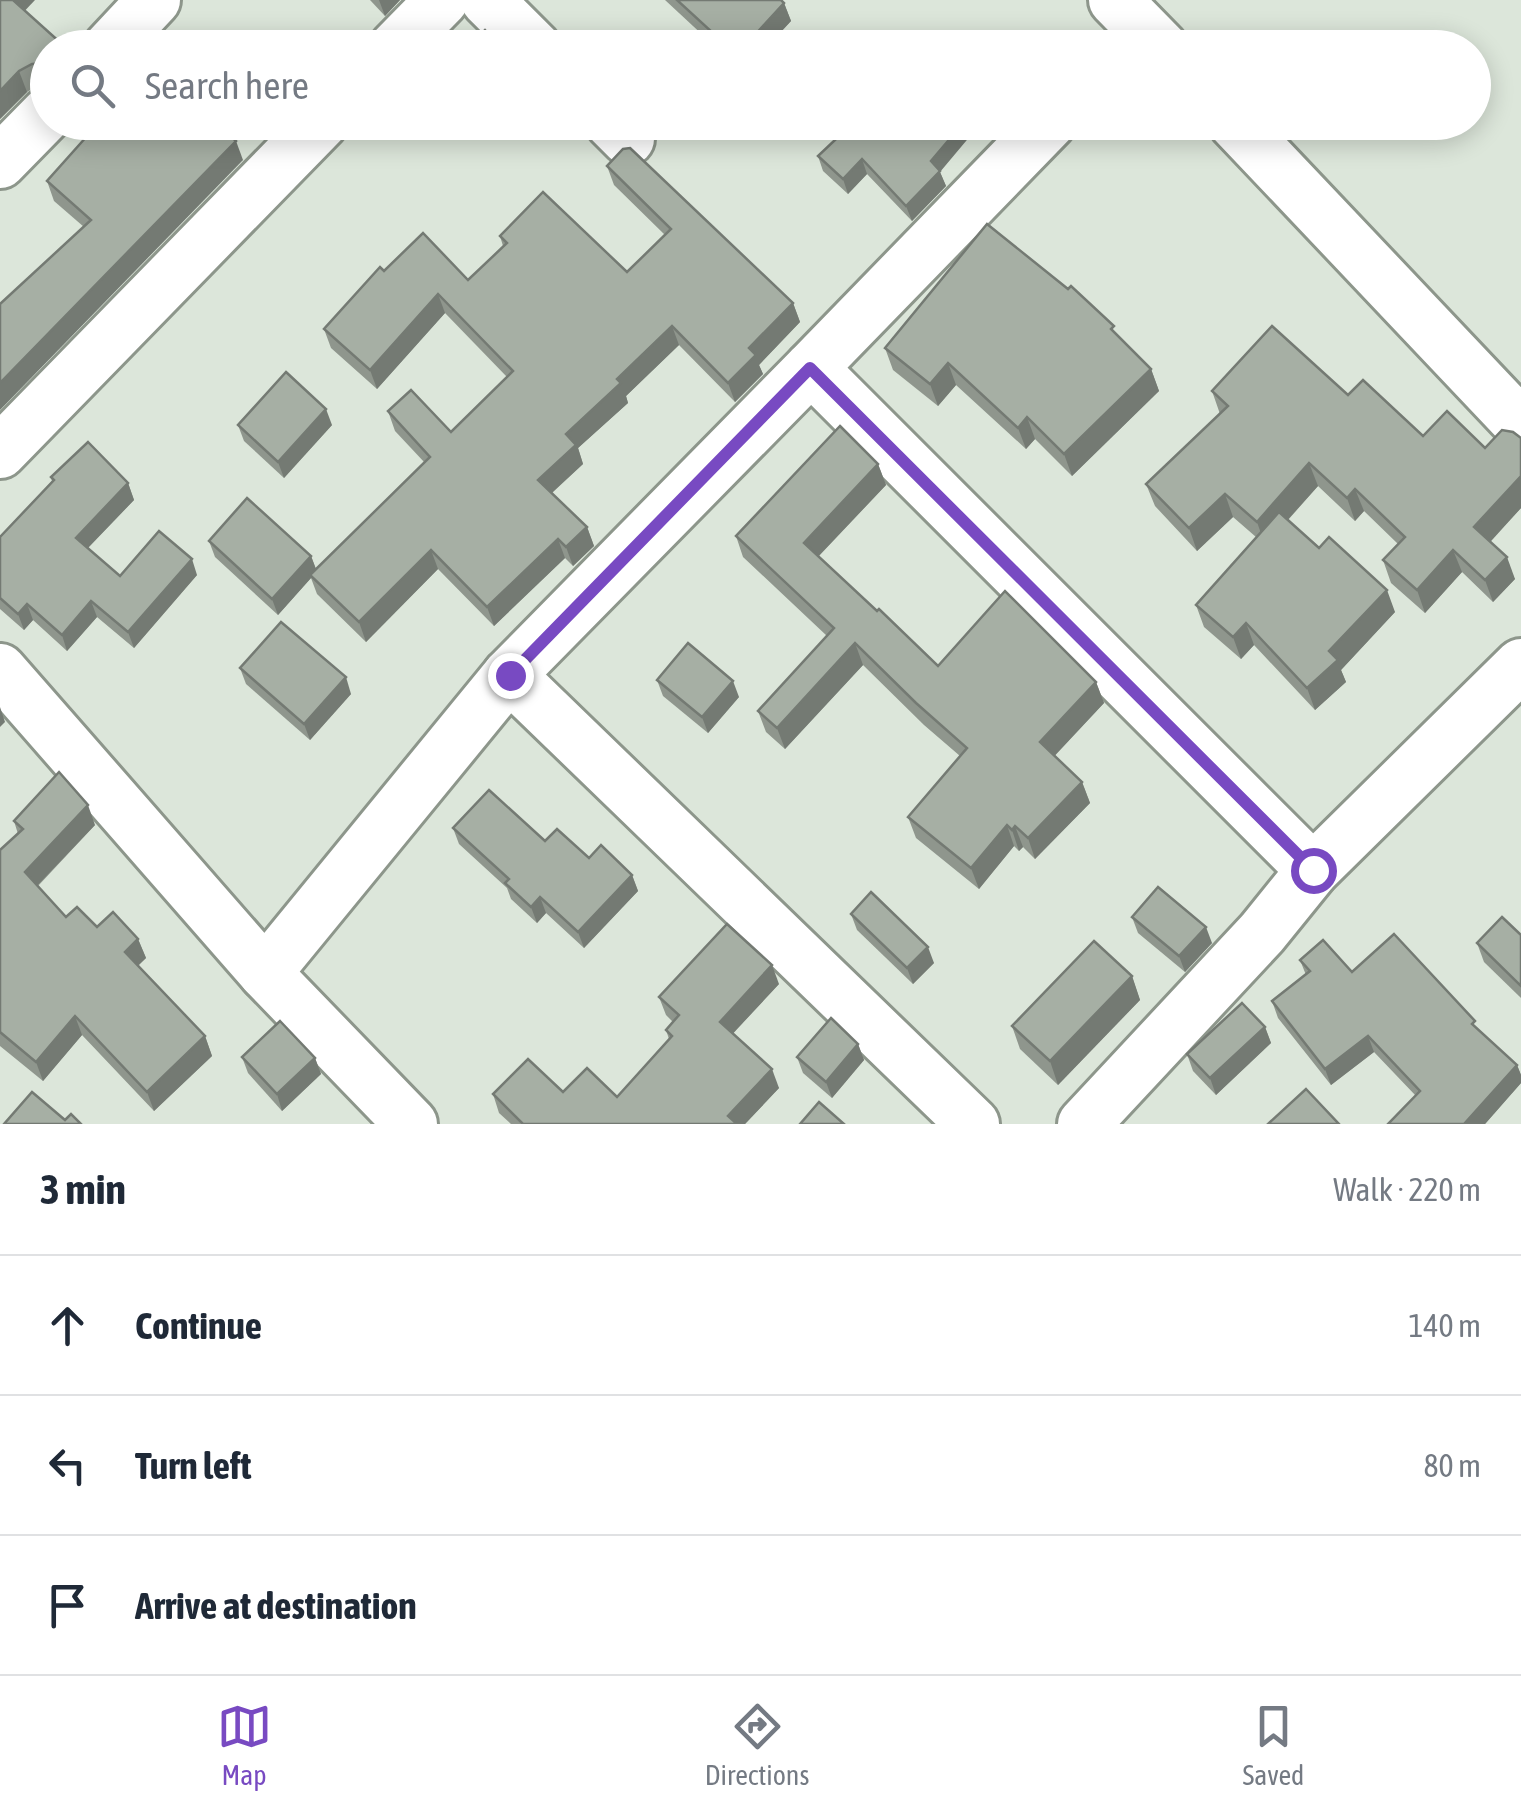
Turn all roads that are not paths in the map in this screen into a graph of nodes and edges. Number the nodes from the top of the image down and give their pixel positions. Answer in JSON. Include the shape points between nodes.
{"nodes":[{"id":1,"x":154,"y":0,"type":"edge"},
{"id":2,"x":442,"y":0,"type":"edge"},
{"id":3,"x":488,"y":0,"type":"edge"},
{"id":4,"x":126,"y":30,"type":"edge"},
{"id":5,"x":413,"y":30,"type":"edge"},
{"id":6,"x":517,"y":30,"type":"edge"},
{"id":7,"x":30,"y":131,"type":"edge"},
{"id":8,"x":304,"y":140,"type":"edge"},
{"id":9,"x":1032,"y":140,"type":"edge"},
{"id":10,"x":1251,"y":140,"type":"edge"},
{"id":11,"x":0,"y":162,"type":"edge"},
{"id":12,"x":810,"y":368,"type":"junction"},
{"id":13,"x":1521,"y":425,"type":"edge"},
{"id":14,"x":0,"y":452,"type":"edge"},
{"id":15,"x":1521,"y":665,"type":"edge"},
{"id":16,"x":0,"y":670,"type":"edge"},
{"id":17,"x":510,"y":675,"type":"junction"},
{"id":18,"x":1313,"y":870,"type":"junction"},
{"id":19,"x":265,"y":973,"type":"junction"},
{"id":20,"x":412,"y":1124,"type":"edge"},
{"id":21,"x":973,"y":1124,"type":"edge"},
{"id":22,"x":1084,"y":1124,"type":"edge"}],
"edges":[{"from":1,"to":4,"type":"street"},
{"from":2,"to":5,"type":"street"},
{"from":3,"to":6,"type":"street"},
{"from":7,"to":11,"type":"street"},
{"from":8,"to":14,"type":"street"},
{"from":9,"to":12,"type":"street"},
{"from":10,"to":13,"type":"street"},
{"from":12,"to":17,"type":"street"},
{"from":12,"to":18,"type":"street"},
{"from":15,"to":18,"type":"street"},
{"from":16,"to":19,"type":"street"},
{"from":17,"to":19,"type":"street"},
{"from":17,"to":21,"type":"street"},
{"from":18,"to":22,"type":"street"},
{"from":19,"to":20,"type":"street"}]}
